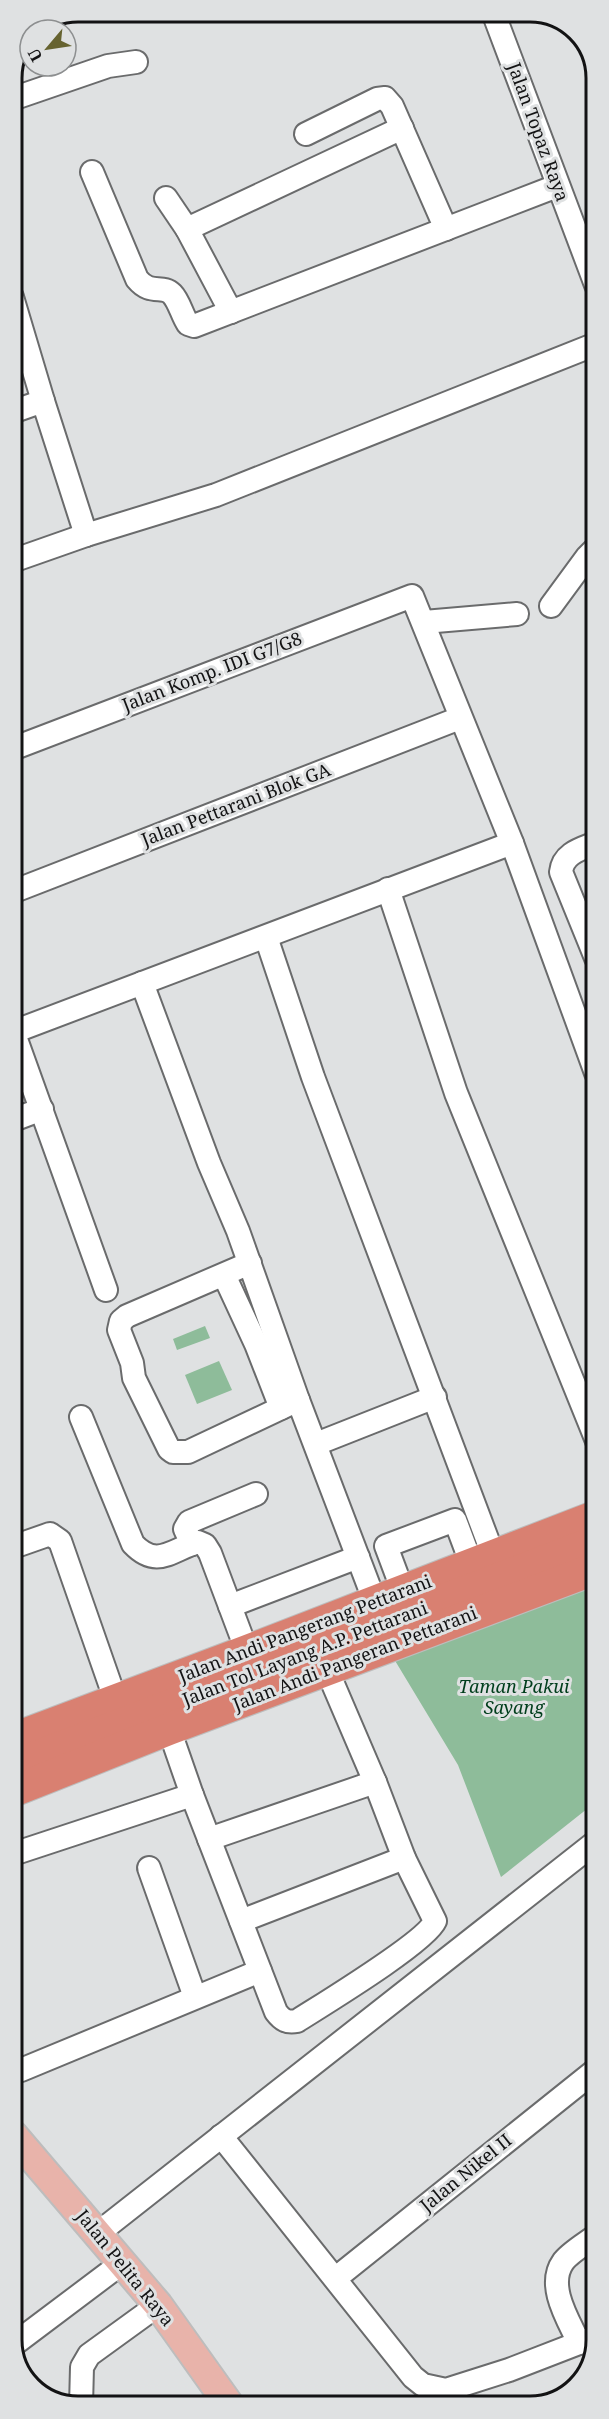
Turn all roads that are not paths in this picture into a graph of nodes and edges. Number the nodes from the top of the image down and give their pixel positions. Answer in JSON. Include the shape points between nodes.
{"nodes":[{"id":1,"x":498,"y":23,"type":"edge"},
{"id":2,"x":136,"y":62,"type":"dead end"},
{"id":3,"x":22,"y":96,"type":"edge"},
{"id":4,"x":402,"y":128,"type":"junction"},
{"id":5,"x":306,"y":134,"type":"dead end"},
{"id":6,"x":92,"y":172,"type":"dead end"},
{"id":7,"x":557,"y":186,"type":"junction"},
{"id":8,"x":166,"y":198,"type":"dead end"},
{"id":9,"x":188,"y":229,"type":"junction"},
{"id":10,"x":446,"y":229,"type":"junction"},
{"id":11,"x":586,"y":260,"type":"edge"},
{"id":12,"x":231,"y":312,"type":"junction"},
{"id":13,"x":22,"y":331,"type":"edge"},
{"id":14,"x":586,"y":348,"type":"edge"},
{"id":15,"x":43,"y":401,"type":"junction"},
{"id":16,"x":22,"y":408,"type":"edge"},
{"id":17,"x":86,"y":535,"type":"junction"},
{"id":18,"x":22,"y":557,"type":"edge"},
{"id":19,"x":586,"y":558,"type":"edge"},
{"id":20,"x":551,"y":606,"type":"dead end"},
{"id":21,"x":517,"y":614,"type":"dead end"},
{"id":22,"x":424,"y":622,"type":"junction"},
{"id":23,"x":460,"y":718,"type":"junction"},
{"id":24,"x":22,"y":745,"type":"edge"},
{"id":25,"x":512,"y":843,"type":"junction"},
{"id":26,"x":586,"y":847,"type":"edge"},
{"id":27,"x":22,"y":888,"type":"edge"},
{"id":28,"x":388,"y":889,"type":"junction"},
{"id":29,"x":586,"y":933,"type":"edge"},
{"id":30,"x":266,"y":937,"type":"junction"},
{"id":31,"x":142,"y":983,"type":"junction"},
{"id":32,"x":22,"y":1028,"type":"edge"},
{"id":33,"x":586,"y":1046,"type":"edge"},
{"id":34,"x":22,"y":1055,"type":"edge"},
{"id":35,"x":42,"y":1109,"type":"junction"},
{"id":36,"x":22,"y":1117,"type":"edge"},
{"id":37,"x":250,"y":1263,"type":"junction"},
{"id":38,"x":224,"y":1275,"type":"junction"},
{"id":39,"x":106,"y":1290,"type":"dead end"},
{"id":40,"x":435,"y":1397,"type":"junction"},
{"id":41,"x":290,"y":1404,"type":"junction"},
{"id":42,"x":586,"y":1415,"type":"edge"},
{"id":43,"x":81,"y":1416,"type":"dead end"},
{"id":44,"x":316,"y":1444,"type":"junction"},
{"id":45,"x":256,"y":1494,"type":"dead end"},
{"id":46,"x":580,"y":1527,"type":"edge"},
{"id":47,"x":22,"y":1544,"type":"edge"},
{"id":48,"x":192,"y":1544,"type":"junction"},
{"id":49,"x":467,"y":1555,"type":"junction"},
{"id":50,"x":358,"y":1557,"type":"junction"},
{"id":51,"x":586,"y":1559,"type":"edge"},
{"id":52,"x":586,"y":1572,"type":"edge"},
{"id":53,"x":370,"y":1589,"type":"junction"},
{"id":54,"x":230,"y":1606,"type":"junction"},
{"id":55,"x":242,"y":1638,"type":"junction"},
{"id":56,"x":327,"y":1670,"type":"junction"},
{"id":57,"x":111,"y":1687,"type":"junction"},
{"id":58,"x":22,"y":1722,"type":"edge"},
{"id":59,"x":22,"y":1723,"type":"edge"},
{"id":60,"x":22,"y":1723,"type":"edge"},
{"id":61,"x":169,"y":1729,"type":"junction"},
{"id":62,"x":22,"y":1762,"type":"edge"},
{"id":63,"x":22,"y":1776,"type":"edge"},
{"id":64,"x":375,"y":1782,"type":"junction"},
{"id":65,"x":22,"y":1787,"type":"edge"},
{"id":66,"x":192,"y":1795,"type":"junction"},
{"id":67,"x":209,"y":1839,"type":"junction"},
{"id":68,"x":586,"y":1850,"type":"edge"},
{"id":69,"x":22,"y":1851,"type":"edge"},
{"id":70,"x":404,"y":1858,"type":"junction"},
{"id":71,"x":149,"y":1868,"type":"dead end"},
{"id":72,"x":241,"y":1921,"type":"junction"},
{"id":73,"x":260,"y":1971,"type":"junction"},
{"id":74,"x":195,"y":1997,"type":"junction"},
{"id":75,"x":22,"y":2070,"type":"edge"},
{"id":76,"x":586,"y":2077,"type":"edge"},
{"id":77,"x":221,"y":2136,"type":"junction"},
{"id":78,"x":22,"y":2146,"type":"edge"},
{"id":79,"x":97,"y":2234,"type":"junction"},
{"id":80,"x":586,"y":2243,"type":"edge"},
{"id":81,"x":122,"y":2263,"type":"junction"},
{"id":82,"x":336,"y":2278,"type":"junction"},
{"id":83,"x":158,"y":2306,"type":"junction"},
{"id":84,"x":586,"y":2336,"type":"edge"},
{"id":85,"x":22,"y":2338,"type":"edge"},
{"id":86,"x":586,"y":2340,"type":"edge"},
{"id":87,"x":81,"y":2396,"type":"edge"},
{"id":88,"x":223,"y":2396,"type":"edge"}],
"edges":[{"from":1,"to":7,"type":"street","name":"Jalan Topaz Raya"},
{"from":2,"to":3,"type":"street","via":[[108,66]]},
{"from":4,"to":5,"type":"street","via":[[388,101],[382,98]]},
{"from":4,"to":9,"type":"street"},
{"from":4,"to":10,"type":"street"},
{"from":6,"to":12,"type":"street","via":[[137,279],[150,290],[172,294],[191,326]]},
{"from":7,"to":10,"type":"street"},
{"from":7,"to":11,"type":"street","name":"Jalan Topaz Raya"},
{"from":8,"to":9,"type":"street"},
{"from":9,"to":12,"type":"street"},
{"from":10,"to":12,"type":"street"},
{"from":13,"to":15,"type":"street"},
{"from":14,"to":17,"type":"street","via":[[216,495]]},
{"from":15,"to":16,"type":"street"},
{"from":15,"to":17,"type":"street"},
{"from":17,"to":18,"type":"street"},
{"from":19,"to":20,"type":"street"},
{"from":21,"to":22,"type":"street"},
{"from":22,"to":23,"type":"street"},
{"from":22,"to":24,"type":"street","name":"Jalan Komp. IDI G7/G8","via":[[412,596]]},
{"from":23,"to":25,"type":"street"},
{"from":23,"to":27,"type":"street","name":"Jalan Pettarani Blok GA"},
{"from":25,"to":28,"type":"street"},
{"from":25,"to":33,"type":"street"},
{"from":26,"to":29,"type":"street","via":[[574,852],[562,864],[561,872]]},
{"from":28,"to":30,"type":"street"},
{"from":28,"to":42,"type":"street","via":[[456,1093]]},
{"from":30,"to":31,"type":"street"},
{"from":30,"to":40,"type":"street","via":[[313,1077]]},
{"from":31,"to":32,"type":"street"},
{"from":31,"to":37,"type":"street"},
{"from":34,"to":35,"type":"street"},
{"from":35,"to":36,"type":"street"},
{"from":35,"to":39,"type":"street"},
{"from":37,"to":38,"type":"street"},
{"from":37,"to":41,"type":"street"},
{"from":38,"to":41,"type":"street"},
{"from":38,"to":41,"type":"street","via":[[121,1321],[119,1330],[134,1378],[170,1449],[188,1452]]},
{"from":40,"to":44,"type":"street"},
{"from":40,"to":49,"type":"street"},
{"from":41,"to":44,"type":"street"},
{"from":43,"to":48,"type":"street","via":[[133,1544],[147,1556],[158,1558]]},
{"from":44,"to":50,"type":"street"},
{"from":45,"to":48,"type":"street","via":[[189,1522],[186,1528]]},
{"from":46,"to":49,"type":"highway"},
{"from":46,"to":49,"type":"main road","via":[[518,1534]]},
{"from":46,"to":60,"type":"highway","name":"Jalan Andi Pangerang Pettarani","via":[[242,1653]]},
{"from":46,"to":62,"type":"highway","name":"Jalan Tol Layang A.P. Pettarani"},
{"from":47,"to":57,"type":"street","via":[[50,1534],[60,1541]]},
{"from":48,"to":54,"type":"street","via":[[198,1542],[207,1548]]},
{"from":49,"to":53,"type":"main road"},
{"from":49,"to":59,"type":"highway"},
{"from":50,"to":53,"type":"street"},
{"from":50,"to":54,"type":"street"},
{"from":51,"to":63,"type":"highway","name":"Jalan Tol Layang A.P. Pettarani"},
{"from":52,"to":56,"type":"highway","name":"Jalan Andi Pangeran Pettarani"},
{"from":53,"to":55,"type":"main road"},
{"from":54,"to":55,"type":"street"},
{"from":55,"to":57,"type":"main road"},
{"from":56,"to":61,"type":"highway","name":"Jalan Andi Pangeran Pettarani"},
{"from":56,"to":64,"type":"street"},
{"from":57,"to":58,"type":"main road"},
{"from":61,"to":65,"type":"highway","name":"Jalan Andi Pangeran Pettarani"},
{"from":61,"to":66,"type":"street"},
{"from":64,"to":67,"type":"street"},
{"from":64,"to":70,"type":"street"},
{"from":66,"to":67,"type":"street"},
{"from":66,"to":69,"type":"street"},
{"from":67,"to":72,"type":"street"},
{"from":68,"to":77,"type":"street"},
{"from":70,"to":72,"type":"street"},
{"from":70,"to":73,"type":"street","via":[[435,1921],[410,1946],[297,2021],[281,2019]]},
{"from":71,"to":74,"type":"street"},
{"from":72,"to":73,"type":"street"},
{"from":73,"to":74,"type":"street"},
{"from":74,"to":75,"type":"street"},
{"from":76,"to":82,"type":"street","name":"Jalan Nikel II"},
{"from":77,"to":79,"type":"street"},
{"from":77,"to":82,"type":"street"},
{"from":78,"to":79,"type":"main road","name":"Jalan Pelita Raya"},
{"from":79,"to":81,"type":"main road","name":"Jalan Pelita Raya"},
{"from":80,"to":84,"type":"street","via":[[563,2261],[558,2289],[561,2305]]},
{"from":81,"to":83,"type":"main road","name":"Jalan Pelita Raya"},
{"from":81,"to":85,"type":"street"},
{"from":82,"to":86,"type":"street","via":[[423,2385],[446,2390]]},
{"from":83,"to":87,"type":"street","via":[[89,2355],[82,2367]]},
{"from":83,"to":88,"type":"main road","name":"Jalan Pelita Raya"}]}
